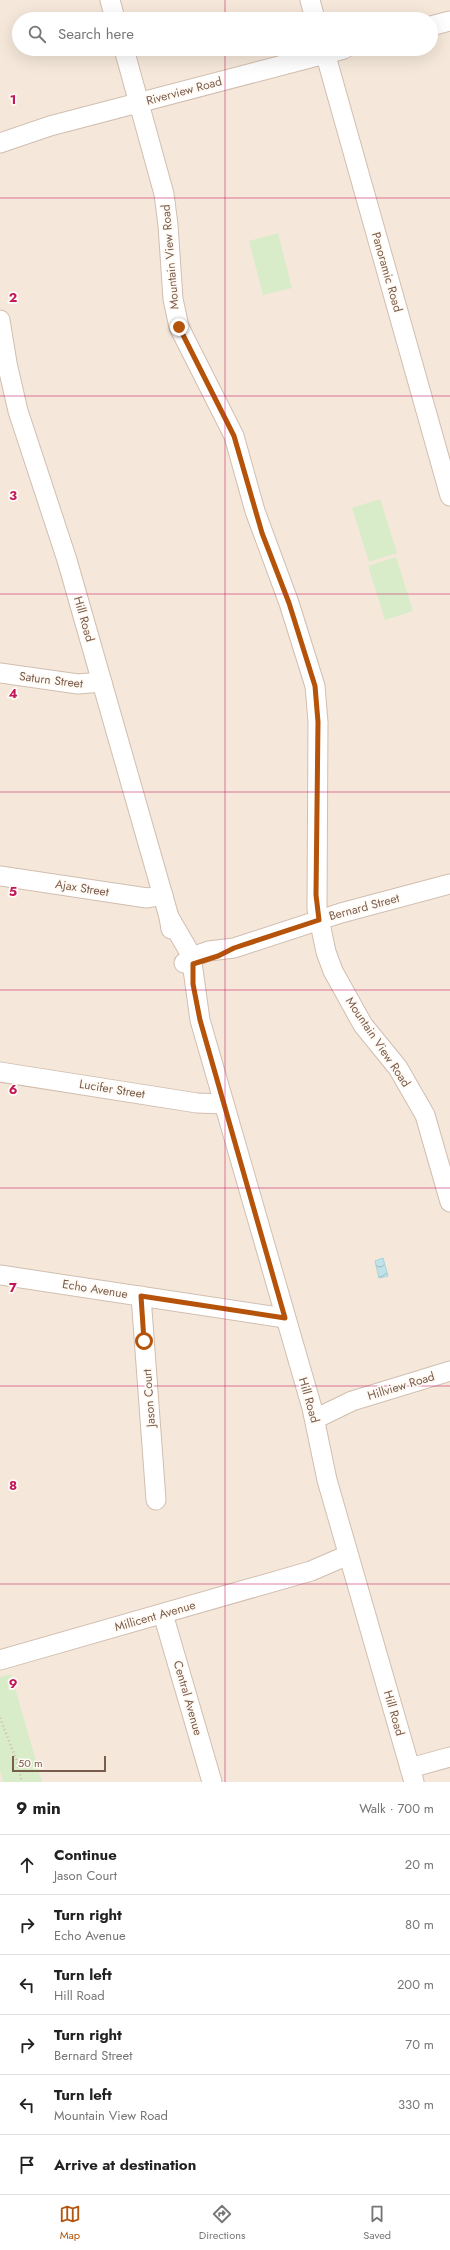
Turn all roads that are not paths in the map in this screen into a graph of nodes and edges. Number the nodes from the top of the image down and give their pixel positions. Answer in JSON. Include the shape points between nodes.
{"nodes":[{"id":1,"x":110,"y":0,"type":"edge"},
{"id":2,"x":310,"y":0,"type":"edge"},
{"id":3,"x":113,"y":12,"type":"edge"},
{"id":4,"x":314,"y":12,"type":"edge"},
{"id":5,"x":450,"y":21,"type":"edge"},
{"id":6,"x":438,"y":24,"type":"edge"},
{"id":7,"x":126,"y":56,"type":"edge"},
{"id":8,"x":310,"y":56,"type":"edge"},
{"id":9,"x":326,"y":56,"type":"edge"},
{"id":10,"x":139,"y":103,"type":"junction"},
{"id":11,"x":0,"y":133,"type":"edge"},
{"id":12,"x":24,"y":133,"type":"junction"},
{"id":13,"x":0,"y":143,"type":"edge"},
{"id":14,"x":0,"y":320,"type":"edge"},
{"id":15,"x":450,"y":496,"type":"edge"},
{"id":16,"x":0,"y":673,"type":"edge"},
{"id":17,"x":102,"y":682,"type":"junction"},
{"id":18,"x":0,"y":876,"type":"edge"},
{"id":19,"x":450,"y":884,"type":"edge"},
{"id":20,"x":163,"y":895,"type":"junction"},
{"id":21,"x":319,"y":920,"type":"junction"},
{"id":22,"x":190,"y":961,"type":"junction"},
{"id":23,"x":0,"y":1072,"type":"edge"},
{"id":24,"x":224,"y":1104,"type":"junction"},
{"id":25,"x":450,"y":1202,"type":"edge"},
{"id":26,"x":0,"y":1275,"type":"edge"},
{"id":27,"x":141,"y":1296,"type":"junction"},
{"id":28,"x":285,"y":1318,"type":"junction"},
{"id":29,"x":450,"y":1372,"type":"edge"},
{"id":30,"x":314,"y":1413,"type":"junction"},
{"id":31,"x":156,"y":1500,"type":"dead end"},
{"id":32,"x":350,"y":1560,"type":"junction"},
{"id":33,"x":163,"y":1614,"type":"junction"},
{"id":34,"x":0,"y":1660,"type":"edge"},
{"id":35,"x":450,"y":1757,"type":"edge"},
{"id":36,"x":412,"y":1775,"type":"edge"},
{"id":37,"x":212,"y":1782,"type":"edge"}],
"edges":[{"from":1,"to":3,"type":"street"},
{"from":2,"to":4,"type":"street"},
{"from":5,"to":6,"type":"street"},
{"from":7,"to":10,"type":"street","name":"Mountain View Road"},
{"from":8,"to":10,"type":"street","name":"Riverview Road"},
{"from":9,"to":15,"type":"street","name":"Panoramic Road"},
{"from":10,"to":12,"type":"street","name":"Riverview Road"},
{"from":10,"to":21,"type":"street","name":"Mountain View Road","via":[[164,194],[173,299],[179,327],[234,436],[259,526],[289,603],[315,686],[318,722],[316,895]]},
{"from":11,"to":12,"type":"street","name":"Riverview Road"},
{"from":12,"to":13,"type":"street","name":"Riverview Road"},
{"from":14,"to":17,"type":"street","name":"Hill Road","via":[[18,411],[67,560]]},
{"from":16,"to":17,"type":"street","name":"Saturn Street","via":[[78,684]]},
{"from":17,"to":20,"type":"street","name":"Hill Road"},
{"from":18,"to":20,"type":"street","name":"Ajax Street","via":[[147,898]]},
{"from":19,"to":21,"type":"street","name":"Bernard Street"},
{"from":20,"to":22,"type":"street","name":"Hill Road","via":[[174,942]]},
{"from":21,"to":22,"type":"street","name":"Bernard Street","via":[[234,948],[218,956]]},
{"from":21,"to":25,"type":"street","name":"Mountain View Road","via":[[330,962],[353,1007],[398,1068],[425,1115]]},
{"from":22,"to":24,"type":"street","name":"Hill Road","via":[[186,990],[200,1020]]},
{"from":23,"to":24,"type":"street","name":"Lucifer Street","via":[[197,1103]]},
{"from":24,"to":28,"type":"street","name":"Hill Road"},
{"from":26,"to":27,"type":"street","name":"Echo Avenue"},
{"from":27,"to":28,"type":"street","name":"Echo Avenue"},
{"from":27,"to":31,"type":"street","name":"Jason Court"},
{"from":28,"to":30,"type":"street","name":"Hill Road"},
{"from":29,"to":30,"type":"street","name":"Hillview Road"},
{"from":30,"to":32,"type":"street","name":"Hill Road","via":[[327,1480]]},
{"from":32,"to":33,"type":"street","name":"Millicent Avenue"},
{"from":32,"to":36,"type":"street","name":"Hill Road"},
{"from":33,"to":34,"type":"street","name":"Millicent Avenue"},
{"from":33,"to":37,"type":"street","name":"Central Avenue"},
{"from":35,"to":36,"type":"street"}]}
